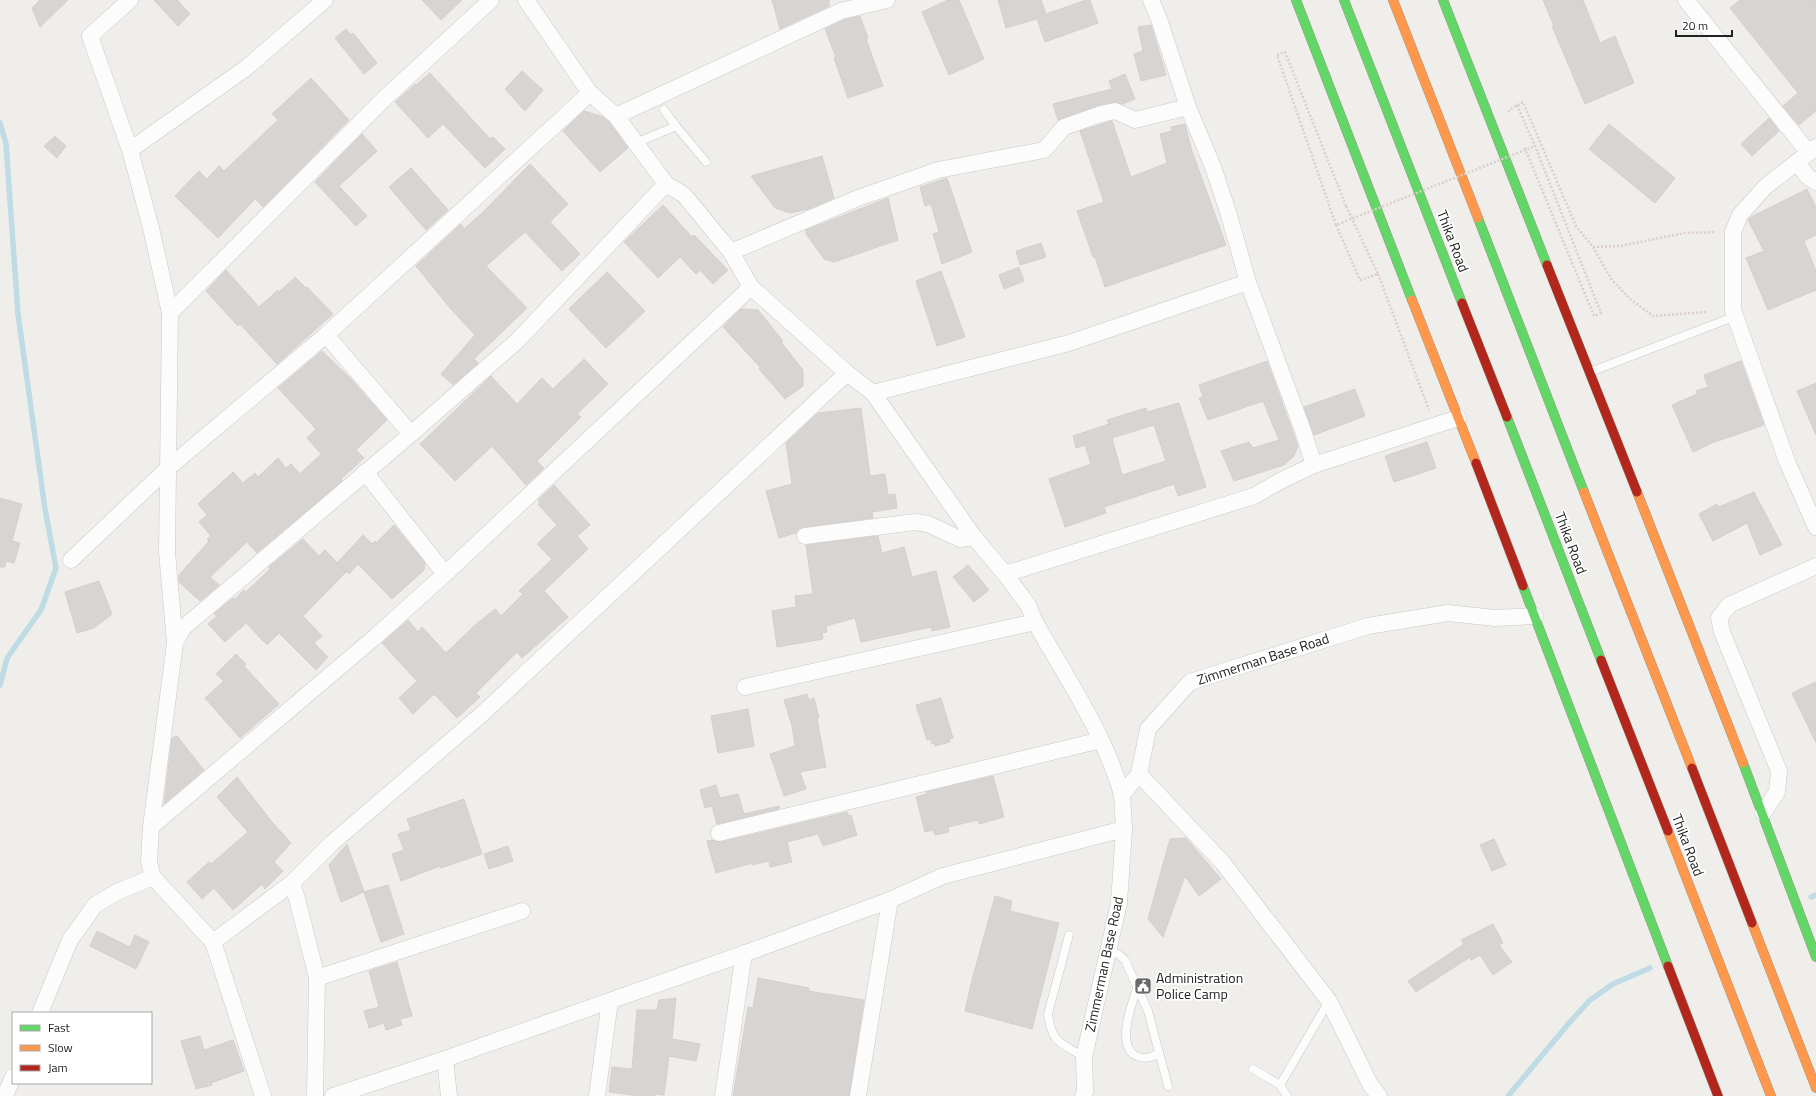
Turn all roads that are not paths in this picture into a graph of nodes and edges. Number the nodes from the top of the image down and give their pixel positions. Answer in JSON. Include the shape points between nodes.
{"nodes":[{"id":1,"x":130,"y":0,"type":"edge"},
{"id":2,"x":326,"y":0,"type":"edge"},
{"id":3,"x":491,"y":0,"type":"edge"},
{"id":4,"x":526,"y":0,"type":"edge"},
{"id":5,"x":887,"y":0,"type":"edge"},
{"id":6,"x":1151,"y":0,"type":"edge"},
{"id":7,"x":1296,"y":0,"type":"edge"},
{"id":8,"x":1344,"y":0,"type":"edge"},
{"id":9,"x":1393,"y":0,"type":"edge"},
{"id":10,"x":1443,"y":0,"type":"edge"},
{"id":11,"x":1686,"y":0,"type":"edge"},
{"id":12,"x":590,"y":93,"type":"junction"},
{"id":13,"x":1188,"y":107,"type":"junction"},
{"id":14,"x":664,"y":110,"type":"dead end"},
{"id":15,"x":616,"y":116,"type":"junction"},
{"id":16,"x":676,"y":126,"type":"junction"},
{"id":17,"x":636,"y":143,"type":"junction"},
{"id":18,"x":130,"y":150,"type":"junction"},
{"id":19,"x":1807,"y":154,"type":"edge"},
{"id":20,"x":706,"y":162,"type":"dead end"},
{"id":21,"x":1816,"y":182,"type":"edge"},
{"id":22,"x":666,"y":184,"type":"junction"},
{"id":23,"x":731,"y":252,"type":"junction"},
{"id":24,"x":1248,"y":282,"type":"junction"},
{"id":25,"x":751,"y":287,"type":"junction"},
{"id":26,"x":170,"y":313,"type":"junction"},
{"id":27,"x":1734,"y":313,"type":"junction"},
{"id":28,"x":326,"y":336,"type":"junction"},
{"id":29,"x":847,"y":373,"type":"junction"},
{"id":30,"x":1590,"y":373,"type":"junction"},
{"id":31,"x":873,"y":393,"type":"junction"},
{"id":32,"x":1458,"y":418,"type":"junction"},
{"id":33,"x":411,"y":434,"type":"junction"},
{"id":34,"x":1314,"y":465,"type":"junction"},
{"id":35,"x":167,"y":469,"type":"junction"},
{"id":36,"x":365,"y":472,"type":"junction"},
{"id":37,"x":1816,"y":527,"type":"edge"},
{"id":38,"x":805,"y":536,"type":"dead end"},
{"id":39,"x":974,"y":537,"type":"junction"},
{"id":40,"x":71,"y":560,"type":"dead end"},
{"id":41,"x":1816,"y":566,"type":"edge"},
{"id":42,"x":445,"y":574,"type":"junction"},
{"id":43,"x":1005,"y":574,"type":"junction"},
{"id":44,"x":1535,"y":616,"type":"junction"},
{"id":45,"x":1035,"y":622,"type":"junction"},
{"id":46,"x":175,"y":643,"type":"junction"},
{"id":47,"x":745,"y":687,"type":"dead end"},
{"id":48,"x":1101,"y":740,"type":"junction"},
{"id":49,"x":1139,"y":774,"type":"junction"},
{"id":50,"x":1122,"y":795,"type":"junction"},
{"id":51,"x":1763,"y":813,"type":"junction"},
{"id":52,"x":151,"y":828,"type":"junction"},
{"id":53,"x":1124,"y":829,"type":"junction"},
{"id":54,"x":719,"y":833,"type":"dead end"},
{"id":55,"x":153,"y":877,"type":"junction"},
{"id":56,"x":292,"y":883,"type":"junction"},
{"id":57,"x":890,"y":900,"type":"junction"},
{"id":58,"x":522,"y":911,"type":"dead end"},
{"id":59,"x":1069,"y":935,"type":"dead end"},
{"id":60,"x":213,"y":942,"type":"junction"},
{"id":61,"x":1108,"y":950,"type":"junction"},
{"id":62,"x":744,"y":953,"type":"junction"},
{"id":63,"x":1816,"y":957,"type":"edge"},
{"id":64,"x":317,"y":978,"type":"junction"},
{"id":65,"x":1137,"y":988,"type":"junction"},
{"id":66,"x":610,"y":1001,"type":"junction"},
{"id":67,"x":1329,"y":1001,"type":"junction"},
{"id":68,"x":40,"y":1012,"type":"edge"},
{"id":69,"x":1159,"y":1053,"type":"junction"},
{"id":70,"x":1084,"y":1057,"type":"junction"},
{"id":71,"x":445,"y":1059,"type":"junction"},
{"id":72,"x":1253,"y":1069,"type":"dead end"},
{"id":73,"x":12,"y":1079,"type":"edge"},
{"id":74,"x":1280,"y":1085,"type":"junction"},
{"id":75,"x":1168,"y":1086,"type":"dead end"},
{"id":76,"x":1816,"y":1088,"type":"edge"},
{"id":77,"x":1085,"y":1095,"type":"edge"},
{"id":78,"x":5,"y":1096,"type":"edge"},
{"id":79,"x":263,"y":1096,"type":"edge"},
{"id":80,"x":315,"y":1096,"type":"edge"},
{"id":81,"x":333,"y":1096,"type":"edge"},
{"id":82,"x":449,"y":1096,"type":"edge"},
{"id":83,"x":597,"y":1096,"type":"edge"},
{"id":84,"x":723,"y":1096,"type":"edge"},
{"id":85,"x":858,"y":1096,"type":"edge"},
{"id":86,"x":1287,"y":1096,"type":"edge"},
{"id":87,"x":1379,"y":1096,"type":"edge"},
{"id":88,"x":1718,"y":1096,"type":"edge"},
{"id":89,"x":1771,"y":1096,"type":"edge"}],
"edges":[{"from":1,"to":18,"type":"street","via":[[90,36]]},
{"from":2,"to":18,"type":"street","via":[[246,68]]},
{"from":3,"to":26,"type":"street","via":[[386,97]]},
{"from":4,"to":12,"type":"street"},
{"from":5,"to":15,"type":"street","via":[[842,11]]},
{"from":6,"to":13,"type":"street"},
{"from":7,"to":32,"type":"main road"},
{"from":8,"to":89,"type":"main road","name":"Thika Road"},
{"from":9,"to":76,"type":"main road"},
{"from":10,"to":30,"type":"main road"},
{"from":11,"to":19,"type":"street"},
{"from":12,"to":15,"type":"street"},
{"from":12,"to":28,"type":"street"},
{"from":13,"to":23,"type":"street","via":[[1135,120],[1115,111],[1101,114],[1064,127],[1044,150],[938,170],[858,198]]},
{"from":13,"to":24,"type":"street","via":[[1213,167]]},
{"from":14,"to":16,"type":"lane"},
{"from":15,"to":17,"type":"street"},
{"from":16,"to":17,"type":"lane"},
{"from":16,"to":20,"type":"lane"},
{"from":17,"to":22,"type":"street"},
{"from":18,"to":26,"type":"street"},
{"from":19,"to":21,"type":"street","via":[[1807,176]]},
{"from":19,"to":27,"type":"street","via":[[1764,187],[1740,215],[1733,232]]},
{"from":22,"to":23,"type":"street","via":[[684,195]]},
{"from":22,"to":33,"type":"street","via":[[517,341]]},
{"from":23,"to":25,"type":"street"},
{"from":24,"to":31,"type":"street","via":[[1069,343]]},
{"from":24,"to":34,"type":"street"},
{"from":25,"to":29,"type":"street"},
{"from":25,"to":42,"type":"street"},
{"from":26,"to":35,"type":"street"},
{"from":27,"to":30,"type":"lane"},
{"from":27,"to":37,"type":"street","via":[[1788,464]]},
{"from":28,"to":33,"type":"street"},
{"from":28,"to":35,"type":"street"},
{"from":29,"to":31,"type":"street"},
{"from":29,"to":56,"type":"street","via":[[482,715],[332,843]]},
{"from":30,"to":51,"type":"main road"},
{"from":31,"to":39,"type":"street"},
{"from":32,"to":34,"type":"street"},
{"from":32,"to":44,"type":"main road"},
{"from":33,"to":36,"type":"street"},
{"from":34,"to":43,"type":"street","via":[[1254,496]]},
{"from":35,"to":40,"type":"street"},
{"from":35,"to":46,"type":"street","via":[[167,552]]},
{"from":36,"to":42,"type":"street"},
{"from":36,"to":46,"type":"street","via":[[183,628]]},
{"from":38,"to":39,"type":"street","via":[[915,522],[928,524],[960,538]]},
{"from":39,"to":43,"type":"street"},
{"from":41,"to":51,"type":"street","via":[[1729,605],[1720,618],[1722,632],[1779,771],[1777,792]]},
{"from":42,"to":52,"type":"street"},
{"from":43,"to":45,"type":"street","via":[[1028,605]]},
{"from":44,"to":49,"type":"street","name":"Zimmerman Base Road","via":[[1495,618],[1448,612],[1368,626],[1190,682],[1148,729]]},
{"from":44,"to":88,"type":"main road"},
{"from":45,"to":47,"type":"street"},
{"from":45,"to":48,"type":"street"},
{"from":46,"to":52,"type":"street"},
{"from":48,"to":50,"type":"street","via":[[1115,769]]},
{"from":48,"to":54,"type":"street"},
{"from":49,"to":50,"type":"street","name":"Zimmerman Base Road"},
{"from":49,"to":67,"type":"street","via":[[1223,863]]},
{"from":50,"to":53,"type":"street","name":"Zimmerman Base Road"},
{"from":51,"to":63,"type":"main road"},
{"from":52,"to":55,"type":"street","via":[[149,862]]},
{"from":53,"to":57,"type":"street","via":[[943,876]]},
{"from":53,"to":61,"type":"street","name":"Zimmerman Base Road","via":[[1119,903]]},
{"from":55,"to":60,"type":"street"},
{"from":55,"to":68,"type":"street","via":[[94,905],[70,940]]},
{"from":56,"to":60,"type":"street"},
{"from":56,"to":64,"type":"street"},
{"from":57,"to":62,"type":"street"},
{"from":57,"to":85,"type":"street"},
{"from":58,"to":64,"type":"street"},
{"from":59,"to":70,"type":"lane","via":[[1048,1014],[1052,1035],[1057,1041]]},
{"from":60,"to":79,"type":"street"},
{"from":61,"to":65,"type":"lane","via":[[1125,960]]},
{"from":61,"to":70,"type":"street","name":"Zimmerman Base Road"},
{"from":62,"to":66,"type":"street"},
{"from":62,"to":84,"type":"street"},
{"from":64,"to":80,"type":"street"},
{"from":65,"to":69,"type":"lane","via":[[1148,1010]]},
{"from":65,"to":69,"type":"lane","via":[[1126,1025],[1131,1051],[1136,1056],[1148,1058]]},
{"from":66,"to":71,"type":"street"},
{"from":66,"to":83,"type":"street"},
{"from":67,"to":74,"type":"lane"},
{"from":67,"to":87,"type":"street","via":[[1370,1084]]},
{"from":69,"to":75,"type":"lane"},
{"from":70,"to":77,"type":"street","name":"Zimmerman Base Road"},
{"from":71,"to":81,"type":"street"},
{"from":71,"to":82,"type":"street"},
{"from":72,"to":74,"type":"lane"},
{"from":73,"to":78,"type":"street"},
{"from":74,"to":86,"type":"lane"}]}
